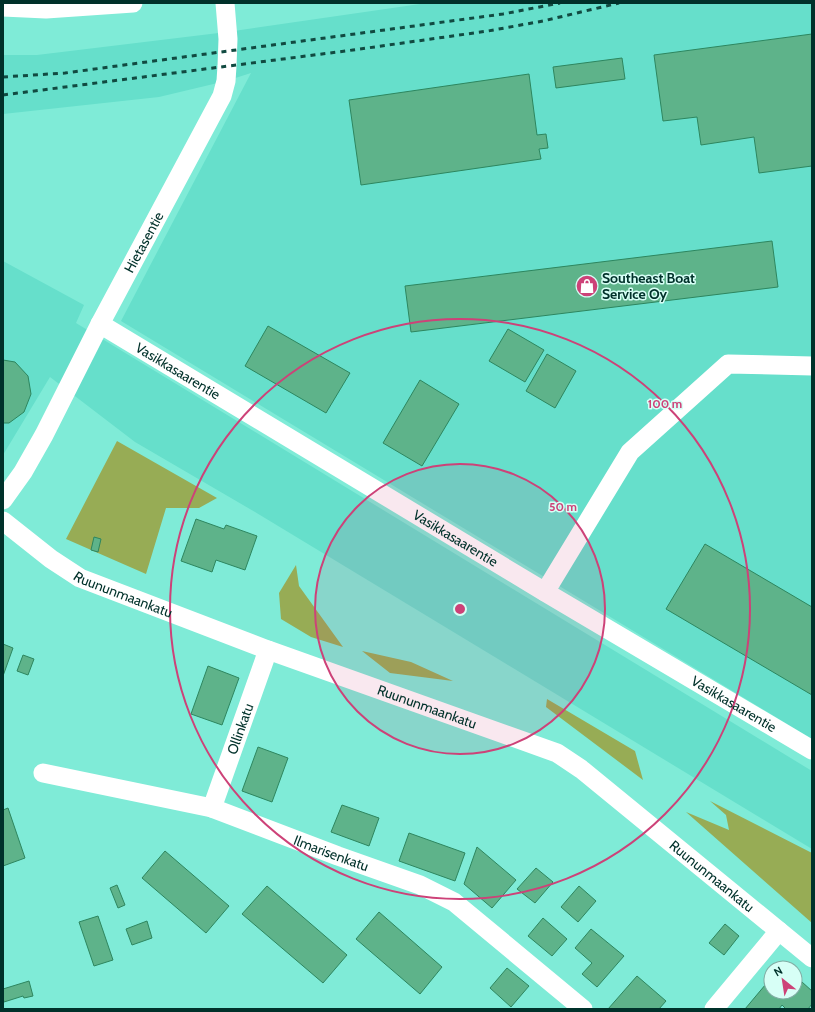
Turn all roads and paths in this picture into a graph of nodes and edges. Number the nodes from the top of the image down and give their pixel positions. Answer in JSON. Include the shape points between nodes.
{"nodes":[{"id":1,"x":133,"y":3,"type":"edge"},
{"id":2,"x":225,"y":3,"type":"edge"},
{"id":3,"x":47,"y":6,"type":"edge"},
{"id":4,"x":3,"y":7,"type":"edge"},
{"id":5,"x":100,"y":324,"type":"junction"},
{"id":6,"x":812,"y":366,"type":"edge"},
{"id":7,"x":3,"y":500,"type":"edge"},
{"id":8,"x":3,"y":521,"type":"edge"},
{"id":9,"x":545,"y":592,"type":"junction"},
{"id":10,"x":268,"y":650,"type":"junction"},
{"id":11,"x":812,"y":750,"type":"edge"},
{"id":12,"x":43,"y":773,"type":"dead end"},
{"id":13,"x":212,"y":808,"type":"junction"},
{"id":14,"x":779,"y":931,"type":"junction"},
{"id":15,"x":812,"y":958,"type":"edge"},
{"id":16,"x":583,"y":1009,"type":"edge"},
{"id":17,"x":714,"y":1009,"type":"edge"}],
"edges":[{"from":1,"to":3,"type":"street"},
{"from":2,"to":5,"type":"street","name":"Hietasentie","via":[[228,39],[226,81],[222,96]]},
{"from":3,"to":4,"type":"street"},
{"from":5,"to":7,"type":"street","name":"Hietasentie","via":[[23,472]]},
{"from":5,"to":9,"type":"street","name":"Vasikkasaarentie"},
{"from":6,"to":9,"type":"street","via":[[728,364],[630,452]]},
{"from":8,"to":10,"type":"street","name":"Ruununmaankatu","via":[[80,578]]},
{"from":9,"to":11,"type":"street","name":"Vasikkasaarentie"},
{"from":10,"to":13,"type":"street","name":"Ollinkatu"},
{"from":10,"to":14,"type":"street","name":"Ruununmaankatu","via":[[557,753],[581,769]]},
{"from":12,"to":13,"type":"street","name":"Ilmarisenkatu"},
{"from":13,"to":16,"type":"street","name":"Ilmarisenkatu","via":[[420,885],[454,902]]},
{"from":14,"to":15,"type":"street","name":"Ruununmaankatu"},
{"from":14,"to":17,"type":"street"}]}
